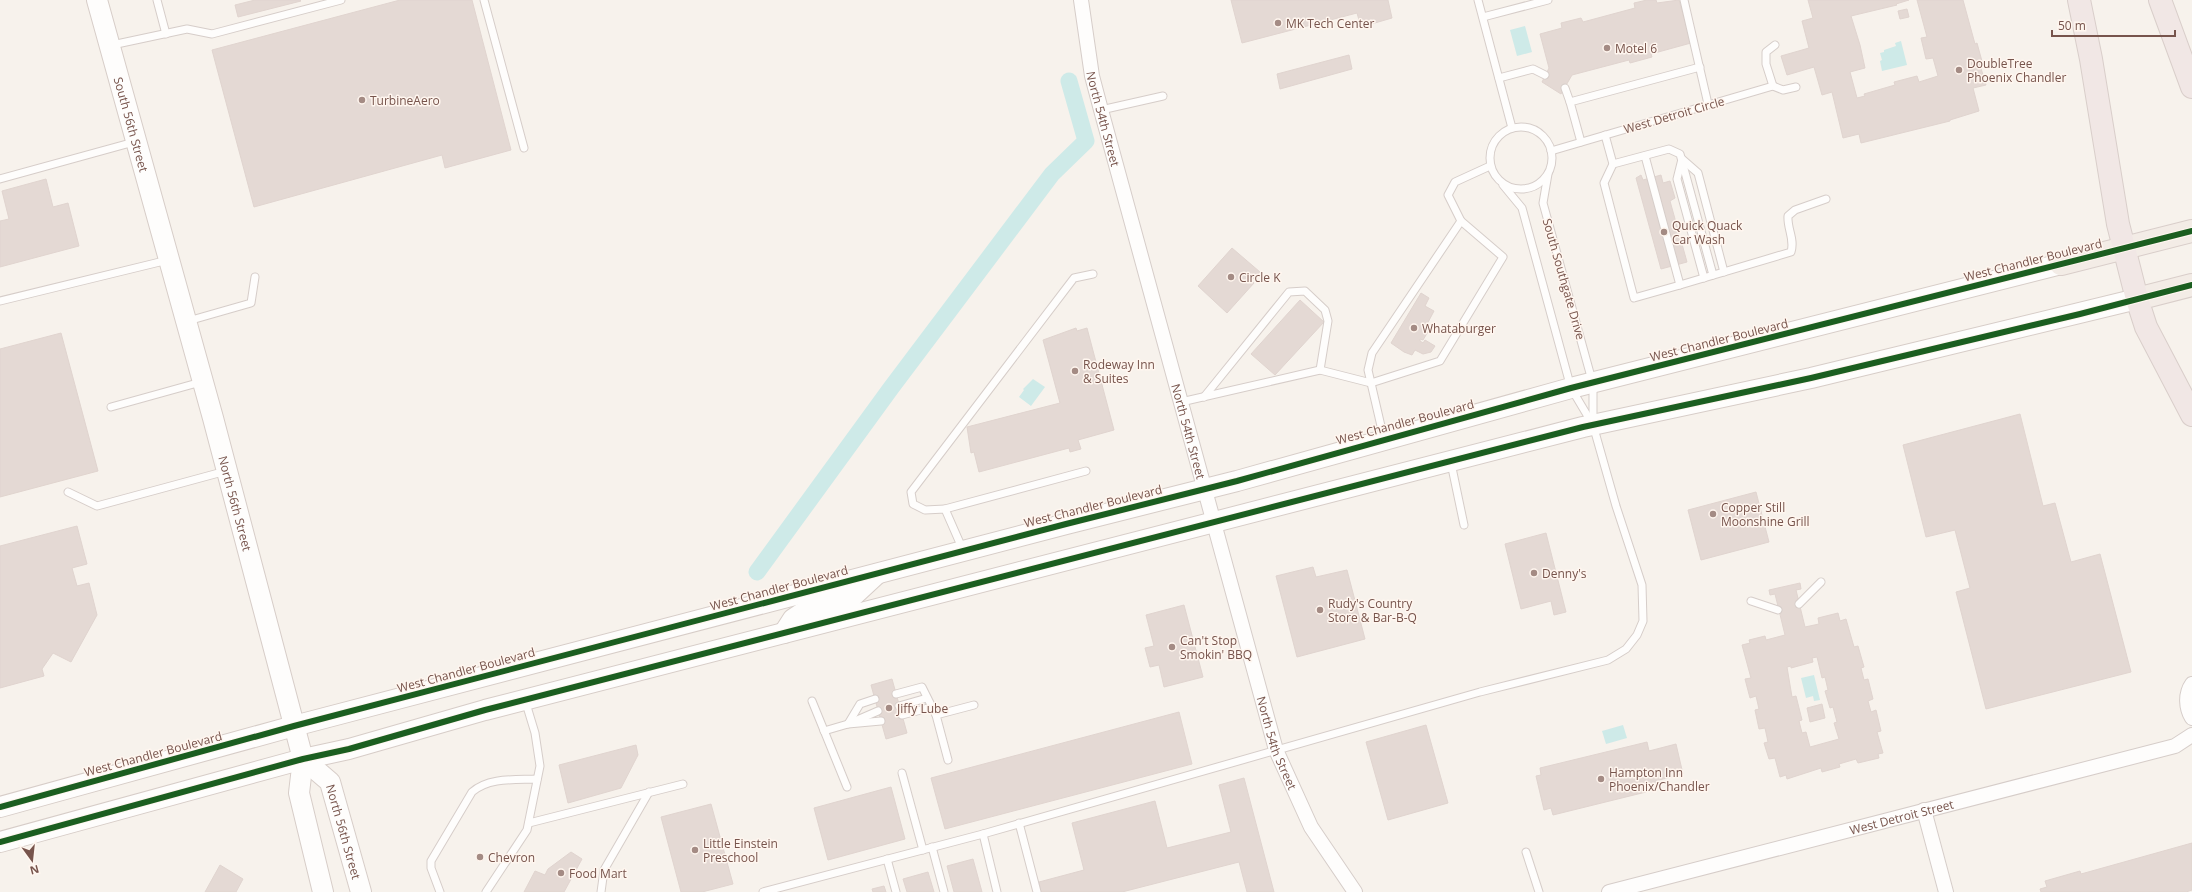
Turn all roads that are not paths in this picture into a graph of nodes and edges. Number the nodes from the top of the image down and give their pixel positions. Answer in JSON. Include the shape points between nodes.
{"nodes":[{"id":1,"x":98,"y":0,"type":"edge"},
{"id":2,"x":158,"y":0,"type":"edge"},
{"id":3,"x":341,"y":0,"type":"edge"},
{"id":4,"x":484,"y":0,"type":"edge"},
{"id":5,"x":1081,"y":0,"type":"edge"},
{"id":6,"x":1478,"y":0,"type":"edge"},
{"id":7,"x":1548,"y":0,"type":"edge"},
{"id":8,"x":1684,"y":0,"type":"edge"},
{"id":9,"x":2079,"y":0,"type":"edge"},
{"id":10,"x":2160,"y":0,"type":"edge"},
{"id":11,"x":1482,"y":17,"type":"junction"},
{"id":12,"x":166,"y":34,"type":"junction"},
{"id":13,"x":110,"y":45,"type":"junction"},
{"id":14,"x":1775,"y":45,"type":"dead end"},
{"id":15,"x":1700,"y":67,"type":"junction"},
{"id":16,"x":1546,"y":75,"type":"dead end"},
{"id":17,"x":1499,"y":78,"type":"junction"},
{"id":18,"x":1773,"y":86,"type":"junction"},
{"id":19,"x":1796,"y":87,"type":"dead end"},
{"id":20,"x":2192,"y":87,"type":"edge"},
{"id":21,"x":1565,"y":88,"type":"dead end"},
{"id":22,"x":1163,"y":96,"type":"dead end"},
{"id":23,"x":1570,"y":102,"type":"junction"},
{"id":24,"x":1708,"y":104,"type":"junction"},
{"id":25,"x":1101,"y":110,"type":"junction"},
{"id":26,"x":1512,"y":128,"type":"junction"},
{"id":27,"x":1604,"y":135,"type":"junction"},
{"id":28,"x":136,"y":142,"type":"junction"},
{"id":29,"x":1582,"y":142,"type":"junction"},
{"id":30,"x":524,"y":148,"type":"dead end"},
{"id":31,"x":1551,"y":151,"type":"junction"},
{"id":32,"x":1645,"y":156,"type":"junction"},
{"id":33,"x":1682,"y":159,"type":"junction"},
{"id":34,"x":1612,"y":164,"type":"junction"},
{"id":35,"x":1490,"y":166,"type":"junction"},
{"id":36,"x":1548,"y":174,"type":"junction"},
{"id":37,"x":0,"y":179,"type":"edge"},
{"id":38,"x":1504,"y":185,"type":"junction"},
{"id":39,"x":1826,"y":199,"type":"dead end"},
{"id":40,"x":1461,"y":221,"type":"junction"},
{"id":41,"x":2192,"y":231,"type":"edge"},
{"id":42,"x":2124,"y":248,"type":"junction"},
{"id":43,"x":168,"y":254,"type":"junction"},
{"id":44,"x":2061,"y":264,"type":"joint"},
{"id":45,"x":1724,"y":272,"type":"junction"},
{"id":46,"x":1093,"y":274,"type":"dead end"},
{"id":47,"x":1713,"y":275,"type":"junction"},
{"id":48,"x":255,"y":277,"type":"dead end"},
{"id":49,"x":1704,"y":278,"type":"junction"},
{"id":50,"x":1680,"y":285,"type":"junction"},
{"id":51,"x":2192,"y":285,"type":"edge"},
{"id":52,"x":2137,"y":299,"type":"junction"},
{"id":53,"x":0,"y":301,"type":"edge"},
{"id":54,"x":186,"y":321,"type":"junction"},
{"id":55,"x":1320,"y":370,"type":"junction"},
{"id":56,"x":203,"y":382,"type":"junction"},
{"id":57,"x":1371,"y":383,"type":"junction"},
{"id":58,"x":1593,"y":384,"type":"junction"},
{"id":59,"x":1571,"y":388,"type":"junction"},
{"id":60,"x":1204,"y":397,"type":"junction"},
{"id":61,"x":1181,"y":402,"type":"junction"},
{"id":62,"x":111,"y":406,"type":"dead end"},
{"id":63,"x":2192,"y":415,"type":"edge"},
{"id":64,"x":1593,"y":425,"type":"junction"},
{"id":65,"x":1384,"y":439,"type":"junction"},
{"id":66,"x":1451,"y":461,"type":"junction"},
{"id":67,"x":226,"y":471,"type":"junction"},
{"id":68,"x":1086,"y":471,"type":"dead end"},
{"id":69,"x":1204,"y":489,"type":"junction"},
{"id":70,"x":68,"y":492,"type":"dead end"},
{"id":71,"x":945,"y":509,"type":"junction"},
{"id":72,"x":1213,"y":521,"type":"junction"},
{"id":73,"x":1464,"y":525,"type":"dead end"},
{"id":74,"x":963,"y":551,"type":"junction"},
{"id":75,"x":878,"y":573,"type":"junction"},
{"id":76,"x":1822,"y":582,"type":"dead end"},
{"id":77,"x":1751,"y":601,"type":"dead end"},
{"id":78,"x":1799,"y":604,"type":"dead end"},
{"id":79,"x":1778,"y":610,"type":"dead end"},
{"id":80,"x":784,"y":633,"type":"junction"},
{"id":81,"x":2192,"y":684,"type":"edge"},
{"id":82,"x":896,"y":694,"type":"dead end"},
{"id":83,"x":928,"y":698,"type":"junction"},
{"id":84,"x":875,"y":699,"type":"dead end"},
{"id":85,"x":525,"y":700,"type":"junction"},
{"id":86,"x":812,"y":701,"type":"dead end"},
{"id":87,"x":974,"y":705,"type":"dead end"},
{"id":88,"x":899,"y":706,"type":"dead end"},
{"id":89,"x":932,"y":707,"type":"junction"},
{"id":90,"x":878,"y":711,"type":"dead end"},
{"id":91,"x":902,"y":715,"type":"dead end"},
{"id":92,"x":936,"y":715,"type":"junction"},
{"id":93,"x":2192,"y":718,"type":"edge"},
{"id":94,"x":881,"y":721,"type":"dead end"},
{"id":95,"x":848,"y":724,"type":"junction"},
{"id":96,"x":294,"y":726,"type":"junction"},
{"id":97,"x":824,"y":731,"type":"junction"},
{"id":98,"x":2192,"y":735,"type":"edge"},
{"id":99,"x":1276,"y":750,"type":"junction"},
{"id":100,"x":303,"y":758,"type":"junction"},
{"id":101,"x":948,"y":760,"type":"dead end"},
{"id":102,"x":902,"y":773,"type":"dead end"},
{"id":103,"x":537,"y":779,"type":"junction"},
{"id":104,"x":683,"y":784,"type":"dead end"},
{"id":105,"x":847,"y":787,"type":"dead end"},
{"id":106,"x":649,"y":792,"type":"junction"},
{"id":107,"x":0,"y":807,"type":"edge"},
{"id":108,"x":1924,"y":810,"type":"junction"},
{"id":109,"x":528,"y":823,"type":"junction"},
{"id":110,"x":1019,"y":823,"type":"junction"},
{"id":111,"x":983,"y":834,"type":"junction"},
{"id":112,"x":0,"y":842,"type":"edge"},
{"id":113,"x":932,"y":847,"type":"junction"},
{"id":114,"x":923,"y":850,"type":"junction"},
{"id":115,"x":1526,"y":852,"type":"dead end"},
{"id":116,"x":887,"y":859,"type":"junction"},
{"id":117,"x":323,"y":892,"type":"edge"},
{"id":118,"x":361,"y":892,"type":"edge"},
{"id":119,"x":440,"y":892,"type":"edge"},
{"id":120,"x":486,"y":892,"type":"edge"},
{"id":121,"x":601,"y":892,"type":"edge"},
{"id":122,"x":763,"y":892,"type":"edge"},
{"id":123,"x":896,"y":892,"type":"edge"},
{"id":124,"x":944,"y":892,"type":"edge"},
{"id":125,"x":997,"y":892,"type":"edge"},
{"id":126,"x":1037,"y":892,"type":"edge"},
{"id":127,"x":1355,"y":892,"type":"edge"},
{"id":128,"x":1539,"y":892,"type":"edge"},
{"id":129,"x":1609,"y":892,"type":"edge"},
{"id":130,"x":1946,"y":892,"type":"edge"}],
"edges":[{"from":1,"to":13,"type":"main road","name":"South 56th Street"},
{"from":2,"to":12,"type":"lane"},
{"from":3,"to":12,"type":"lane","via":[[212,34],[187,29]]},
{"from":4,"to":30,"type":"lane"},
{"from":5,"to":25,"type":"street","name":"North 54th Street","via":[[1092,76]]},
{"from":6,"to":11,"type":"lane"},
{"from":7,"to":11,"type":"lane"},
{"from":8,"to":15,"type":"lane"},
{"from":9,"to":42,"type":"highway"},
{"from":10,"to":20,"type":"highway"},
{"from":11,"to":17,"type":"lane"},
{"from":12,"to":13,"type":"lane"},
{"from":13,"to":28,"type":"main road","name":"South 56th Street"},
{"from":14,"to":18,"type":"lane","via":[[1766,52],[1766,64]]},
{"from":15,"to":23,"type":"lane"},
{"from":15,"to":24,"type":"lane"},
{"from":16,"to":17,"type":"lane","via":[[1533,69]]},
{"from":17,"to":26,"type":"lane"},
{"from":18,"to":19,"type":"lane","name":"West Detroit Circle","via":[[1783,90]]},
{"from":18,"to":24,"type":"lane","name":"West Detroit Circle"},
{"from":21,"to":23,"type":"lane"},
{"from":22,"to":25,"type":"lane"},
{"from":23,"to":29,"type":"lane"},
{"from":24,"to":27,"type":"lane","name":"West Detroit Circle"},
{"from":25,"to":61,"type":"street","name":"North 54th Street"},
{"from":26,"to":31,"type":"lane","via":[[1521,126],[1537,131],[1544,136]]},
{"from":26,"to":35,"type":"lane","via":[[1495,140],[1491,147]]},
{"from":27,"to":29,"type":"lane","name":"West Detroit Circle"},
{"from":27,"to":34,"type":"lane"},
{"from":28,"to":37,"type":"lane"},
{"from":28,"to":43,"type":"main road","name":"South 56th Street"},
{"from":29,"to":31,"type":"lane","name":"West Detroit Circle"},
{"from":31,"to":36,"type":"lane","name":"South Southgate Drive","via":[[1552,161]]},
{"from":32,"to":33,"type":"lane","via":[[1669,149],[1680,154]]},
{"from":32,"to":34,"type":"lane"},
{"from":32,"to":50,"type":"lane"},
{"from":33,"to":45,"type":"lane","via":[[1698,173]]},
{"from":33,"to":47,"type":"lane"},
{"from":33,"to":49,"type":"lane","via":[[1677,179]]},
{"from":34,"to":50,"type":"lane","via":[[1604,183],[1634,298]]},
{"from":35,"to":38,"type":"lane","name":"South Southgate Drive","via":[[1494,176]]},
{"from":35,"to":40,"type":"lane","via":[[1455,182],[1448,194]]},
{"from":36,"to":38,"type":"lane","via":[[1537,185],[1528,188],[1515,189]]},
{"from":36,"to":58,"type":"lane","name":"South Southgate Drive","via":[[1543,203]]},
{"from":38,"to":59,"type":"lane","name":"South Southgate Drive","via":[[1522,208]]},
{"from":39,"to":45,"type":"lane","via":[[1795,210],[1788,216],[1787,222],[1793,241],[1791,252]]},
{"from":40,"to":57,"type":"lane","via":[[1372,353],[1368,370]]},
{"from":40,"to":57,"type":"lane","via":[[1503,257],[1440,361]]},
{"from":41,"to":42,"type":"main road","name":"West Chandler Boulevard"},
{"from":42,"to":44,"type":"main road","name":"West Chandler Boulevard"},
{"from":42,"to":52,"type":"highway"},
{"from":43,"to":53,"type":"lane"},
{"from":43,"to":54,"type":"main road","name":"North 56th Street"},
{"from":44,"to":58,"type":"main road","name":"West Chandler Boulevard"},
{"from":45,"to":47,"type":"lane"},
{"from":46,"to":71,"type":"lane","via":[[1074,278],[911,492],[913,504],[925,510]]},
{"from":47,"to":49,"type":"lane"},
{"from":48,"to":54,"type":"lane","via":[[250,303]]},
{"from":49,"to":50,"type":"lane"},
{"from":51,"to":52,"type":"main road"},
{"from":52,"to":63,"type":"highway","via":[[2146,328]]},
{"from":52,"to":64,"type":"main road","via":[[1811,378]]},
{"from":54,"to":56,"type":"main road","name":"North 56th Street"},
{"from":55,"to":57,"type":"lane"},
{"from":55,"to":60,"type":"lane"},
{"from":55,"to":60,"type":"lane","via":[[1328,321],[1325,310],[1305,291],[1289,292]]},
{"from":56,"to":62,"type":"lane"},
{"from":56,"to":67,"type":"main road","name":"North 56th Street"},
{"from":57,"to":65,"type":"lane"},
{"from":58,"to":59,"type":"main road","name":"West Chandler Boulevard"},
{"from":58,"to":64,"type":"lane","name":"South Southgate Drive"},
{"from":59,"to":64,"type":"lane","name":"South Southgate Drive"},
{"from":59,"to":65,"type":"main road","name":"West Chandler Boulevard"},
{"from":60,"to":61,"type":"lane"},
{"from":61,"to":69,"type":"street","name":"North 54th Street"},
{"from":64,"to":66,"type":"main road"},
{"from":64,"to":99,"type":"lane","via":[[1642,585],[1643,621],[1637,635],[1626,649],[1608,660],[1480,692]]},
{"from":65,"to":69,"type":"main road","name":"West Chandler Boulevard"},
{"from":66,"to":72,"type":"main road"},
{"from":66,"to":73,"type":"lane"},
{"from":67,"to":70,"type":"lane","via":[[97,506]]},
{"from":67,"to":96,"type":"main road","name":"North 56th Street"},
{"from":68,"to":71,"type":"lane"},
{"from":69,"to":72,"type":"street","name":"North 54th Street"},
{"from":69,"to":74,"type":"main road","name":"West Chandler Boulevard"},
{"from":71,"to":74,"type":"lane"},
{"from":72,"to":80,"type":"main road"},
{"from":72,"to":99,"type":"street","name":"North 54th Street"},
{"from":74,"to":75,"type":"main road","name":"West Chandler Boulevard"},
{"from":75,"to":80,"type":"main road","via":[[850,599],[802,613],[793,619]]},
{"from":75,"to":96,"type":"main road","name":"West Chandler Boulevard"},
{"from":76,"to":78,"type":"lane"},
{"from":77,"to":79,"type":"lane"},
{"from":80,"to":85,"type":"main road"},
{"from":81,"to":93,"type":"street","via":[[2187,697]]},
{"from":82,"to":83,"type":"lane","via":[[922,687]]},
{"from":83,"to":88,"type":"lane"},
{"from":83,"to":89,"type":"lane"},
{"from":84,"to":95,"type":"lane","via":[[860,704]]},
{"from":85,"to":100,"type":"main road","via":[[349,749]]},
{"from":85,"to":103,"type":"lane","via":[[535,733],[540,766]]},
{"from":86,"to":97,"type":"lane"},
{"from":87,"to":92,"type":"lane"},
{"from":89,"to":91,"type":"lane"},
{"from":89,"to":92,"type":"lane"},
{"from":90,"to":95,"type":"lane"},
{"from":92,"to":101,"type":"lane"},
{"from":94,"to":95,"type":"lane"},
{"from":95,"to":97,"type":"lane"},
{"from":96,"to":100,"type":"main road","name":"North 56th Street"},
{"from":96,"to":107,"type":"main road","name":"West Chandler Boulevard"},
{"from":97,"to":105,"type":"lane"},
{"from":98,"to":108,"type":"street","name":"West Detroit Street","via":[[2175,746]]},
{"from":99,"to":110,"type":"lane"},
{"from":99,"to":127,"type":"street","name":"North 54th Street","via":[[1311,827]]},
{"from":100,"to":112,"type":"main road"},
{"from":100,"to":117,"type":"main road","name":"North 56th Street","via":[[299,793]]},
{"from":100,"to":118,"type":"main road","name":"North 56th Street","via":[[330,782]]},
{"from":102,"to":114,"type":"lane"},
{"from":103,"to":109,"type":"lane"},
{"from":103,"to":119,"type":"lane","via":[[494,782],[472,792],[431,861]]},
{"from":104,"to":106,"type":"lane"},
{"from":106,"to":109,"type":"lane"},
{"from":106,"to":121,"type":"lane","via":[[604,870]]},
{"from":108,"to":129,"type":"street","name":"West Detroit Street"},
{"from":108,"to":130,"type":"street"},
{"from":109,"to":120,"type":"lane","via":[[527,830]]},
{"from":110,"to":111,"type":"lane"},
{"from":110,"to":126,"type":"lane"},
{"from":111,"to":113,"type":"lane"},
{"from":111,"to":125,"type":"lane"},
{"from":113,"to":114,"type":"lane"},
{"from":113,"to":124,"type":"lane"},
{"from":114,"to":116,"type":"lane"},
{"from":115,"to":128,"type":"lane"},
{"from":116,"to":122,"type":"lane"},
{"from":116,"to":123,"type":"lane"}]}
